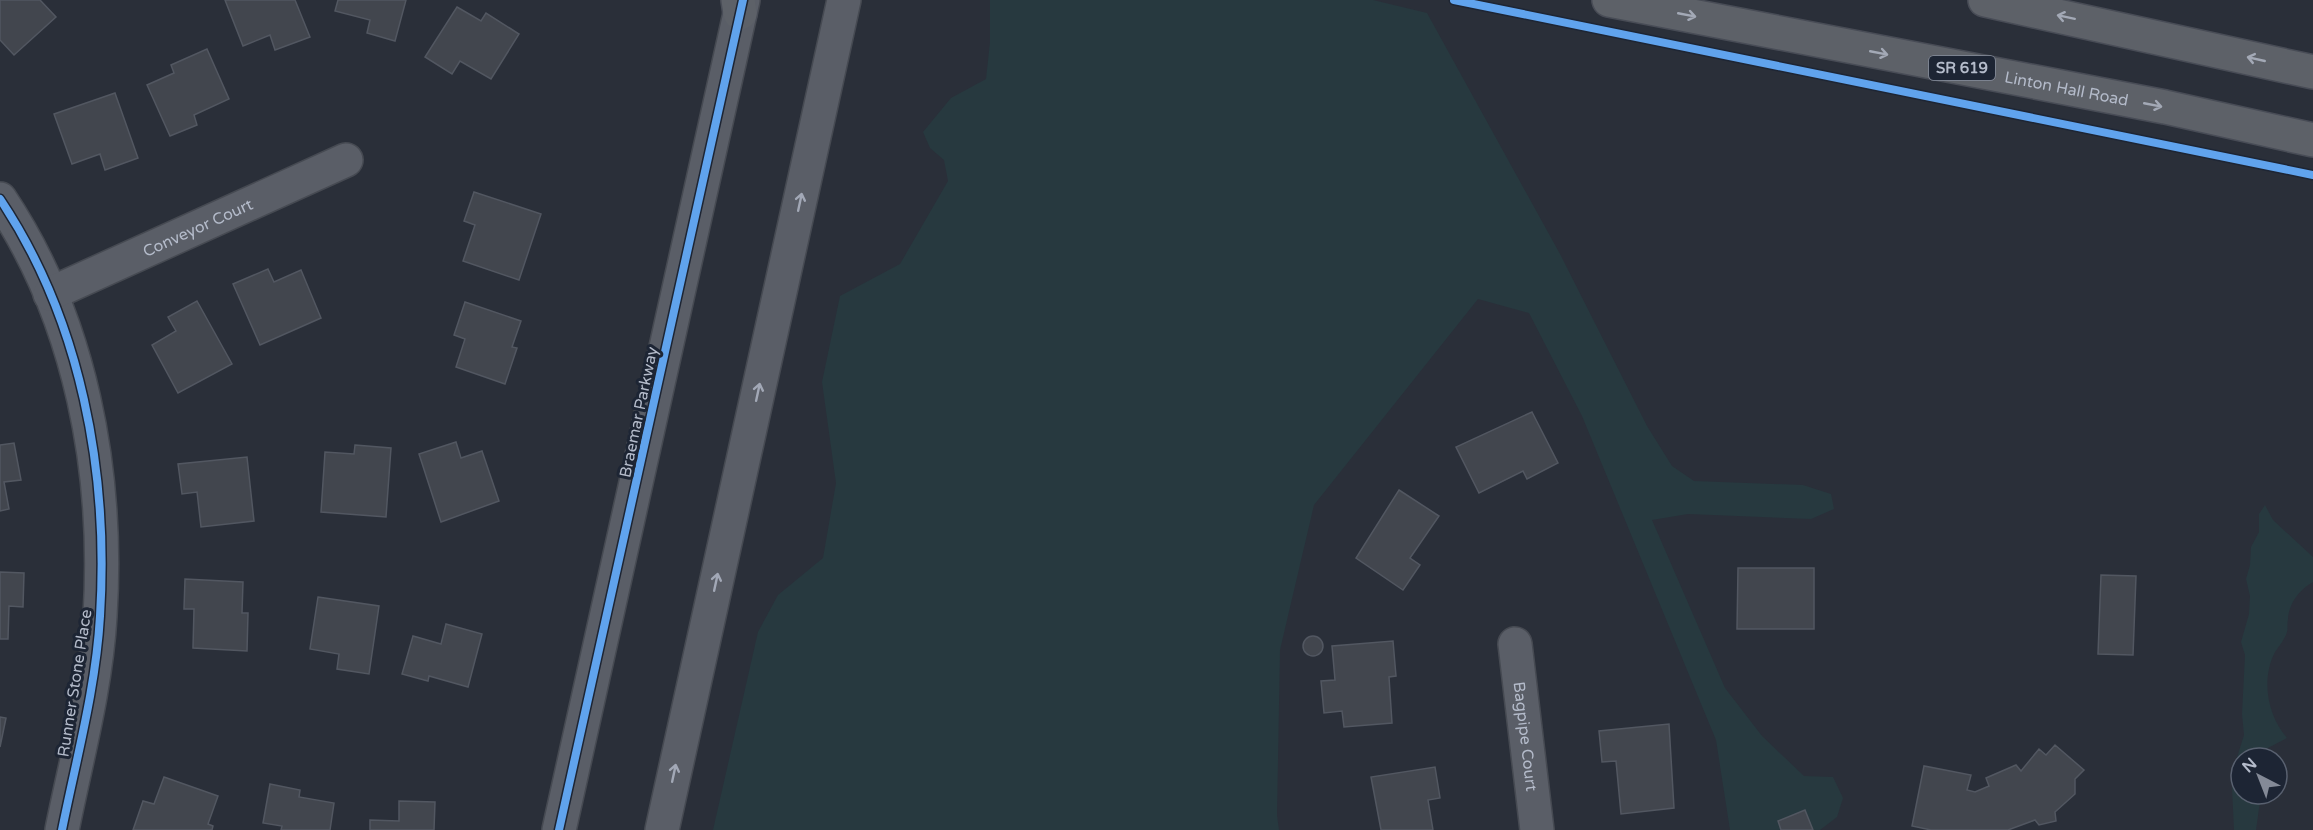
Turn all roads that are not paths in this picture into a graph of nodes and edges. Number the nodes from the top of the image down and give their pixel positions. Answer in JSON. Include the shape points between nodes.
{"nodes":[{"id":1,"x":844,"y":0,"type":"edge"},
{"id":2,"x":1610,"y":0,"type":"edge"},
{"id":3,"x":1985,"y":0,"type":"edge"},
{"id":4,"x":740,"y":4,"type":"edge"},
{"id":5,"x":2313,"y":72,"type":"edge"},
{"id":6,"x":2313,"y":140,"type":"edge"},
{"id":7,"x":346,"y":160,"type":"dead end"},
{"id":8,"x":0,"y":199,"type":"edge"},
{"id":9,"x":50,"y":294,"type":"junction"},
{"id":10,"x":1515,"y":644,"type":"dead end"},
{"id":11,"x":62,"y":830,"type":"edge"},
{"id":12,"x":559,"y":830,"type":"edge"},
{"id":13,"x":662,"y":830,"type":"edge"},
{"id":14,"x":1537,"y":830,"type":"edge"}],
"edges":[{"from":13,"to":1,"type":"street","one_way":true},
{"from":2,"to":6,"type":"main road","name":"Linton Hall Road","number":"SR 619","one_way":true,"via":[[2164,107]]},
{"from":5,"to":3,"type":"main road","one_way":true},
{"from":4,"to":12,"type":"street","name":"Braemar Parkway"},
{"from":7,"to":9,"type":"street","name":"Conveyor Court"},
{"from":8,"to":9,"type":"street","name":"Runner Stone Place"},
{"from":9,"to":11,"type":"street","name":"Runner Stone Place","via":[[78,377],[96,464],[102,541],[100,617],[92,681]]},
{"from":10,"to":14,"type":"street","name":"Bagpipe Court"}]}
